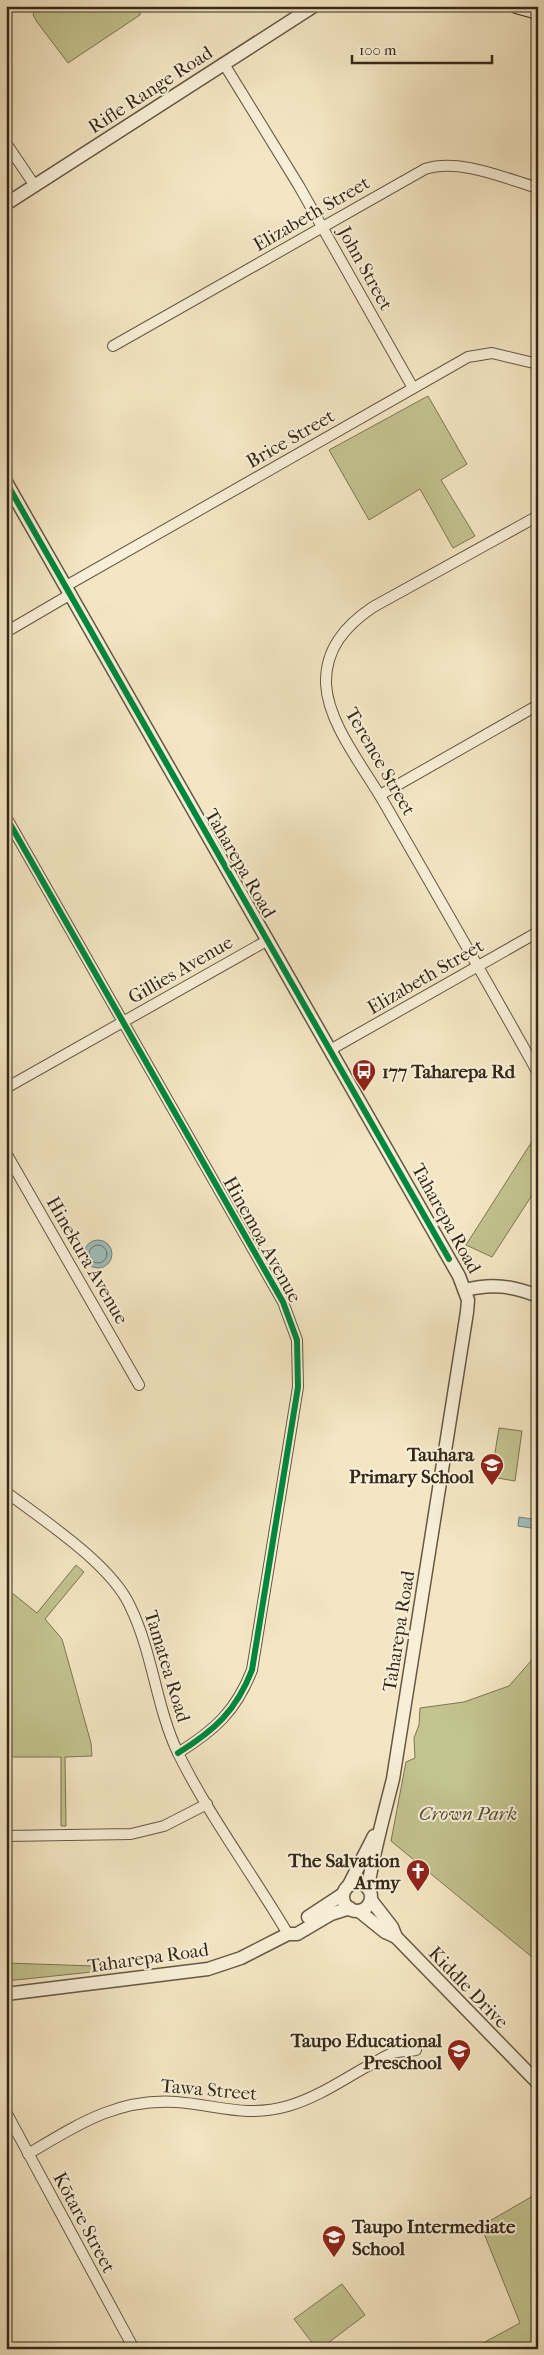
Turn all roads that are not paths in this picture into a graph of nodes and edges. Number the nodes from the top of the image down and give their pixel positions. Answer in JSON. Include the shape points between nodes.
{"nodes":[{"id":1,"x":314,"y":6,"type":"edge"},
{"id":2,"x":516,"y":6,"type":"edge"},
{"id":3,"x":538,"y":12,"type":"edge"},
{"id":4,"x":224,"y":64,"type":"junction"},
{"id":5,"x":6,"y":143,"type":"edge"},
{"id":6,"x":34,"y":186,"type":"junction"},
{"id":7,"x":538,"y":188,"type":"edge"},
{"id":8,"x":6,"y":204,"type":"edge"},
{"id":9,"x":323,"y":227,"type":"junction"},
{"id":10,"x":113,"y":346,"type":"dead end"},
{"id":11,"x":538,"y":364,"type":"edge"},
{"id":12,"x":413,"y":388,"type":"junction"},
{"id":13,"x":6,"y":482,"type":"edge"},
{"id":14,"x":538,"y":516,"type":"edge"},
{"id":15,"x":69,"y":590,"type":"junction"},
{"id":16,"x":6,"y":632,"type":"edge"},
{"id":17,"x":538,"y":705,"type":"edge"},
{"id":18,"x":380,"y":795,"type":"junction"},
{"id":19,"x":6,"y":817,"type":"edge"},
{"id":20,"x":538,"y":932,"type":"edge"},
{"id":21,"x":268,"y":940,"type":"junction"},
{"id":22,"x":477,"y":966,"type":"junction"},
{"id":23,"x":122,"y":1022,"type":"junction"},
{"id":24,"x":330,"y":1050,"type":"junction"},
{"id":25,"x":538,"y":1073,"type":"edge"},
{"id":26,"x":6,"y":1088,"type":"edge"},
{"id":27,"x":6,"y":1153,"type":"edge"},
{"id":28,"x":465,"y":1290,"type":"junction"},
{"id":29,"x":538,"y":1296,"type":"edge"},
{"id":30,"x":138,"y":1385,"type":"dead end"},
{"id":31,"x":6,"y":1492,"type":"edge"},
{"id":32,"x":178,"y":1753,"type":"junction"},
{"id":33,"x":207,"y":1804,"type":"junction"},
{"id":34,"x":379,"y":1828,"type":"junction"},
{"id":35,"x":6,"y":1836,"type":"edge"},
{"id":36,"x":346,"y":1890,"type":"junction"},
{"id":37,"x":370,"y":1894,"type":"junction"},
{"id":38,"x":354,"y":1910,"type":"junction"},
{"id":39,"x":288,"y":1934,"type":"junction"},
{"id":40,"x":396,"y":1937,"type":"junction"},
{"id":41,"x":6,"y":1994,"type":"edge"},
{"id":42,"x":416,"y":2050,"type":"dead end"},
{"id":43,"x":538,"y":2083,"type":"edge"},
{"id":44,"x":6,"y":2112,"type":"edge"},
{"id":45,"x":28,"y":2154,"type":"junction"},
{"id":46,"x":134,"y":2349,"type":"edge"}],
"edges":[{"from":1,"to":4,"type":"street","name":"Rifle Range Road"},
{"from":2,"to":3,"type":"main road"},
{"from":4,"to":6,"type":"street","name":"Rifle Range Road"},
{"from":4,"to":9,"type":"street","name":"John Street"},
{"from":5,"to":6,"type":"street"},
{"from":6,"to":8,"type":"street","name":"Rifle Range Road"},
{"from":7,"to":9,"type":"street","name":"Elizabeth Street","via":[[460,166],[435,166]]},
{"from":9,"to":10,"type":"street","name":"Elizabeth Street"},
{"from":9,"to":12,"type":"street","name":"John Street"},
{"from":11,"to":12,"type":"street","name":"Brice Street","via":[[506,355],[480,354],[468,357]]},
{"from":12,"to":15,"type":"street","name":"Brice Street"},
{"from":13,"to":15,"type":"street","name":"Taharepa Road"},
{"from":14,"to":18,"type":"street","name":"Terence Street","via":[[373,608],[356,619],[336,641],[327,671],[330,704],[338,726]]},
{"from":15,"to":16,"type":"street","name":"Brice Street"},
{"from":15,"to":21,"type":"street","name":"Taharepa Road"},
{"from":17,"to":18,"type":"street"},
{"from":18,"to":22,"type":"street","name":"Terence Street"},
{"from":19,"to":23,"type":"street","name":"Hinemoa Avenue"},
{"from":20,"to":22,"type":"street","name":"Elizabeth Street"},
{"from":21,"to":23,"type":"street","name":"Gillies Avenue"},
{"from":21,"to":24,"type":"street","name":"Taharepa Road"},
{"from":22,"to":24,"type":"street","name":"Elizabeth Street"},
{"from":22,"to":25,"type":"street","name":"Terence Street"},
{"from":23,"to":26,"type":"street","name":"Gillies Avenue"},
{"from":23,"to":32,"type":"street","name":"Hinemoa Avenue","via":[[283,1302],[299,1352],[298,1386],[252,1670],[225,1718]]},
{"from":24,"to":28,"type":"street","name":"Taharepa Road"},
{"from":27,"to":30,"type":"street","name":"Hinekura Avenue"},
{"from":28,"to":29,"type":"street","via":[[497,1285]]},
{"from":28,"to":34,"type":"street","name":"Taharepa Road","via":[[467,1312],[401,1730],[393,1779]]},
{"from":31,"to":32,"type":"street","name":"Tamatea Road","via":[[93,1560],[114,1581],[130,1604]]},
{"from":32,"to":33,"type":"street","name":"Tamatea Road"},
{"from":33,"to":35,"type":"street","via":[[164,1826],[131,1834]]},
{"from":33,"to":39,"type":"street","name":"Tamatea Road"},
{"from":34,"to":36,"type":"street","name":"Taharepa Road"},
{"from":34,"to":37,"type":"street","name":"Taharepa Road"},
{"from":36,"to":37,"type":"street","via":[[357,1882]]},
{"from":36,"to":38,"type":"street","via":[[344,1902]]},
{"from":36,"to":39,"type":"street","name":"Taharepa Road","via":[[292,1926]]},
{"from":37,"to":38,"type":"street","name":"Taharepa Road","via":[[366,1907]]},
{"from":37,"to":40,"type":"street","name":"Kiddle Drive"},
{"from":38,"to":39,"type":"street","name":"Taharepa Road","via":[[331,1914],[297,1934]]},
{"from":38,"to":40,"type":"street","name":"Kiddle Drive"},
{"from":39,"to":41,"type":"street","name":"Taharepa Road","via":[[241,1958],[208,1969]]},
{"from":40,"to":43,"type":"street","name":"Kiddle Drive"},
{"from":42,"to":45,"type":"street","name":"Tawa Street","via":[[392,2053],[315,2096],[269,2111],[226,2111],[177,2102],[130,2104],[91,2117]]},
{"from":44,"to":45,"type":"street","name":"Kōtare Street"},
{"from":45,"to":46,"type":"street","name":"Kōtare Street"}]}
